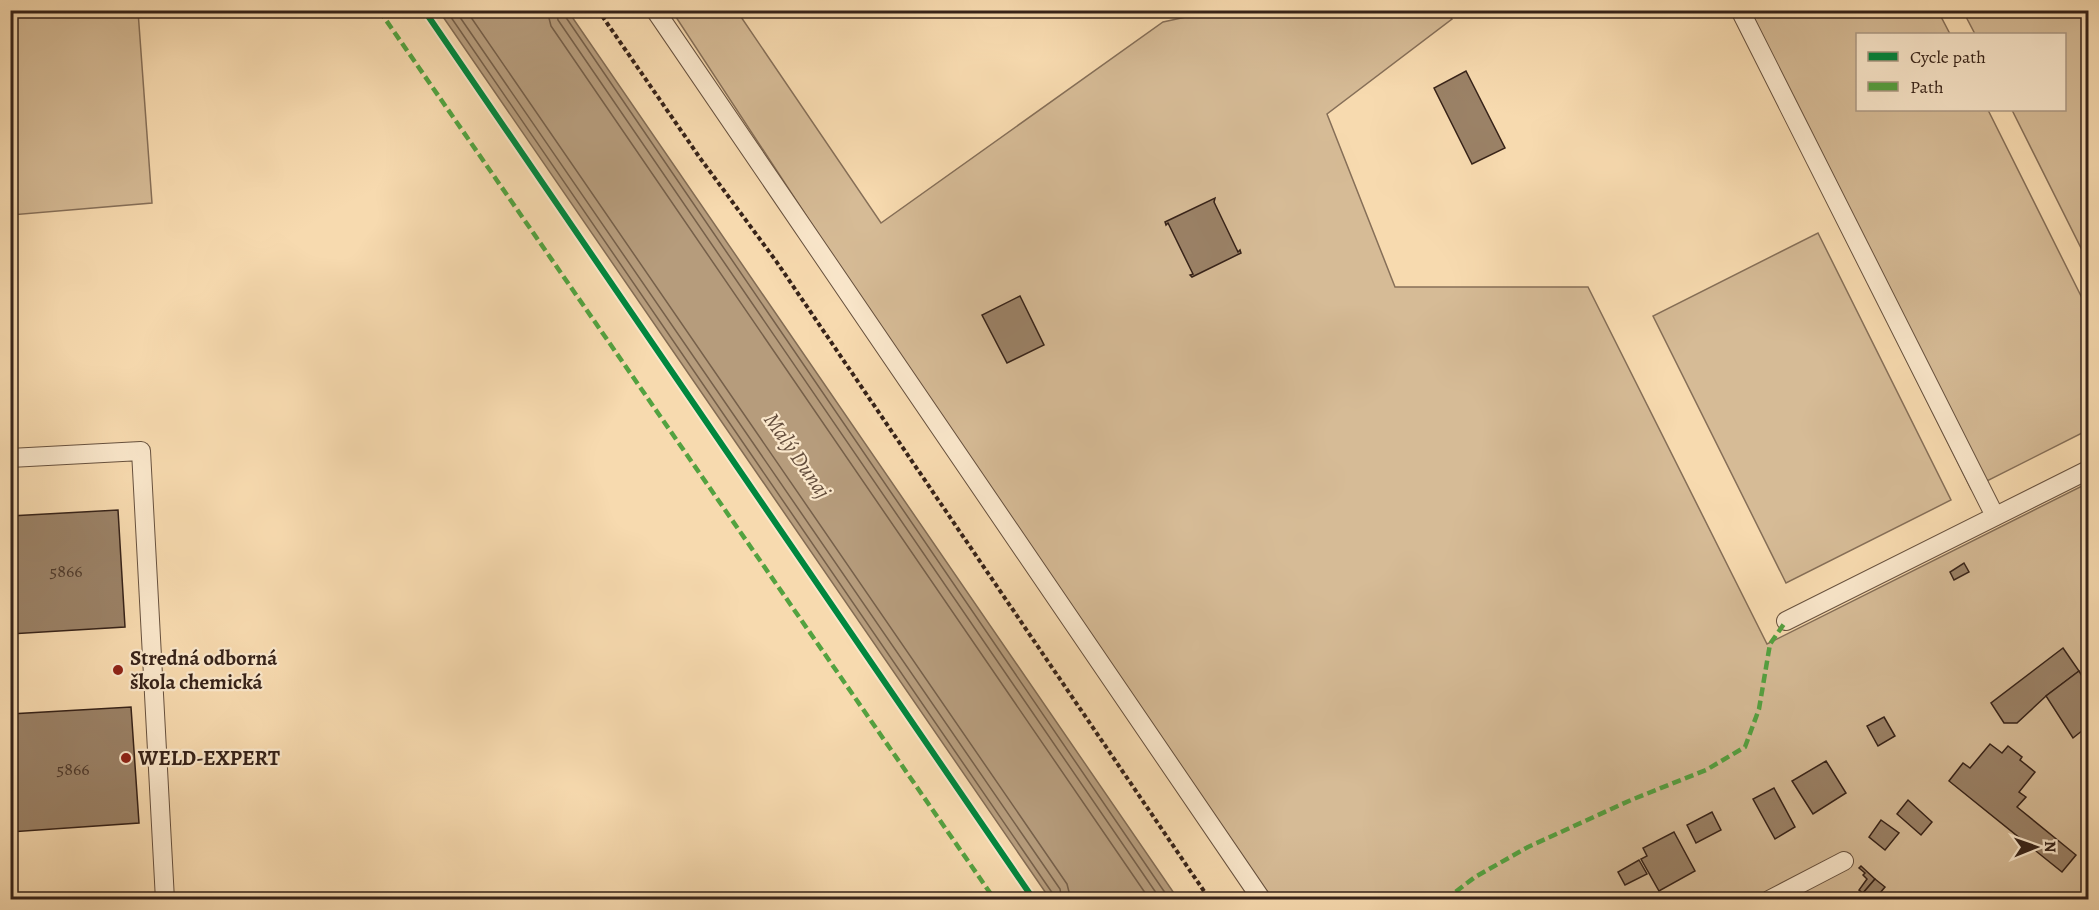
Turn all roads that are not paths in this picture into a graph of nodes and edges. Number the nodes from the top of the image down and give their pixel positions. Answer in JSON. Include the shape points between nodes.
{"nodes":[{"id":1,"x":655,"y":10,"type":"edge"},
{"id":2,"x":1740,"y":10,"type":"edge"},
{"id":3,"x":10,"y":458,"type":"edge"},
{"id":4,"x":2088,"y":470,"type":"edge"},
{"id":5,"x":1995,"y":516,"type":"junction"},
{"id":6,"x":1786,"y":621,"type":"dead end"},
{"id":7,"x":1844,"y":861,"type":"dead end"},
{"id":8,"x":165,"y":900,"type":"edge"},
{"id":9,"x":1262,"y":900,"type":"edge"},
{"id":10,"x":1769,"y":900,"type":"edge"}],
"edges":[{"from":1,"to":9,"type":"lane"},
{"from":2,"to":5,"type":"lane"},
{"from":3,"to":8,"type":"lane","via":[[141,451]]},
{"from":4,"to":5,"type":"lane"},
{"from":5,"to":6,"type":"lane"},
{"from":7,"to":10,"type":"lane"}]}
